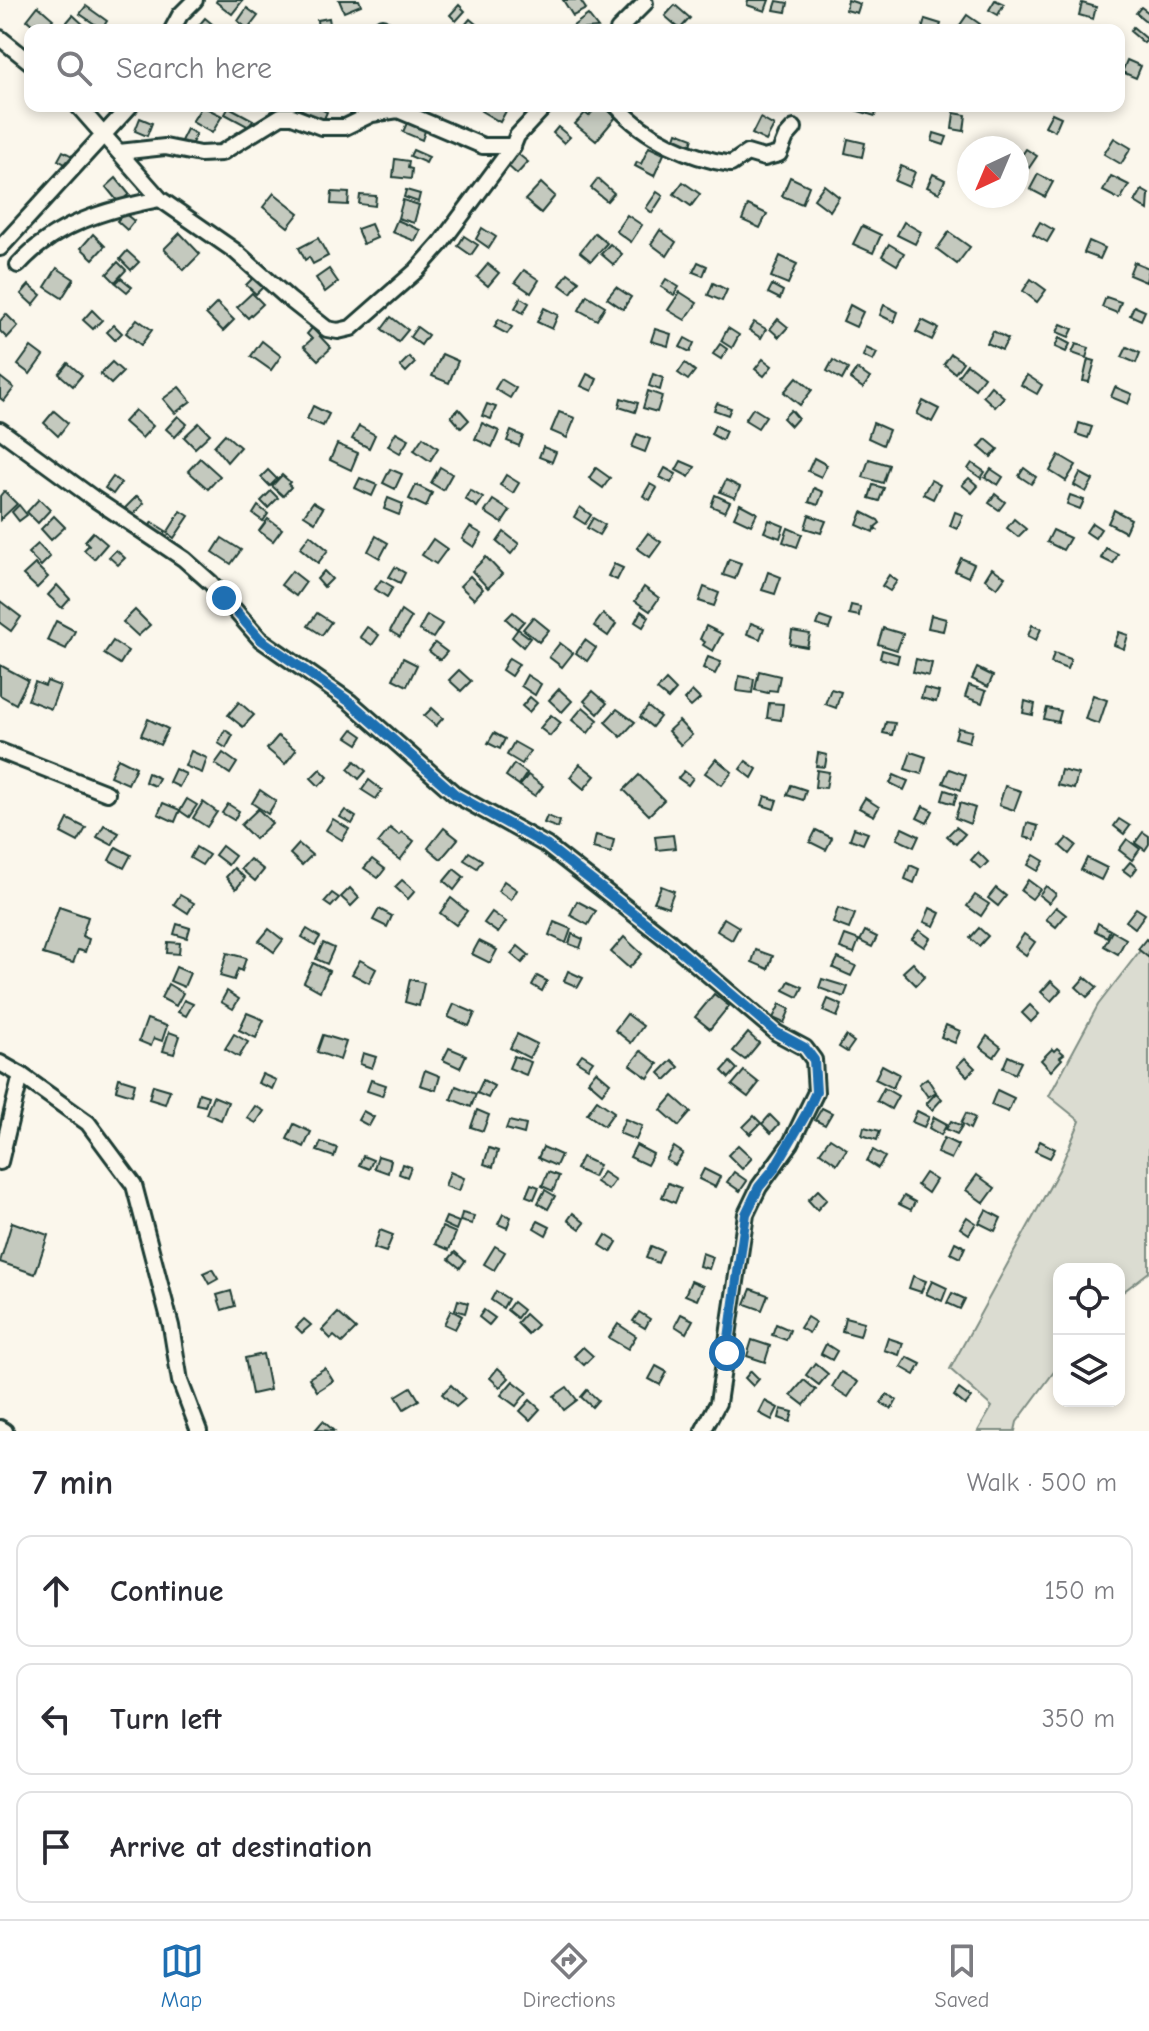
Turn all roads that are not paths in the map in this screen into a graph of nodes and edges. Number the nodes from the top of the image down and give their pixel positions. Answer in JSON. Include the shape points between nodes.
{"nodes":[{"id":1,"x":195,"y":0,"type":"edge"},
{"id":2,"x":645,"y":3,"type":"dead end"},
{"id":3,"x":175,"y":24,"type":"edge"},
{"id":4,"x":624,"y":24,"type":"edge"},
{"id":5,"x":0,"y":38,"type":"edge"},
{"id":6,"x":24,"y":57,"type":"edge"},
{"id":7,"x":83,"y":112,"type":"edge"},
{"id":8,"x":125,"y":112,"type":"edge"},
{"id":9,"x":353,"y":112,"type":"edge"},
{"id":10,"x":385,"y":112,"type":"edge"},
{"id":11,"x":403,"y":112,"type":"edge"},
{"id":12,"x":539,"y":112,"type":"edge"},
{"id":13,"x":624,"y":112,"type":"edge"},
{"id":14,"x":345,"y":127,"type":"junction"},
{"id":15,"x":794,"y":128,"type":"dead end"},
{"id":16,"x":103,"y":137,"type":"junction"},
{"id":17,"x":513,"y":146,"type":"junction"},
{"id":18,"x":119,"y":152,"type":"junction"},
{"id":19,"x":160,"y":199,"type":"junction"},
{"id":20,"x":0,"y":248,"type":"edge"},
{"id":21,"x":18,"y":265,"type":"dead end"},
{"id":22,"x":0,"y":430,"type":"edge"},
{"id":23,"x":0,"y":751,"type":"edge"},
{"id":24,"x":107,"y":793,"type":"dead end"},
{"id":25,"x":0,"y":1063,"type":"edge"},
{"id":26,"x":21,"y":1075,"type":"junction"},
{"id":27,"x":0,"y":1159,"type":"edge"},
{"id":28,"x":199,"y":1431,"type":"edge"},
{"id":29,"x":703,"y":1431,"type":"edge"}],
"edges":[{"from":1,"to":3,"type":"street"},
{"from":2,"to":4,"type":"street"},
{"from":5,"to":6,"type":"street"},
{"from":7,"to":16,"type":"street"},
{"from":8,"to":16,"type":"street"},
{"from":9,"to":14,"type":"street"},
{"from":10,"to":14,"type":"street"},
{"from":11,"to":17,"type":"street","via":[[483,146]]},
{"from":12,"to":17,"type":"street"},
{"from":13,"to":15,"type":"street","via":[[675,148],[731,164],[747,153],[764,158],[779,154]]},
{"from":14,"to":18,"type":"street","via":[[321,127],[281,116],[221,153],[165,147]]},
{"from":16,"to":18,"type":"street"},
{"from":16,"to":20,"type":"street"},
{"from":17,"to":19,"type":"street","via":[[417,270],[351,328],[338,331],[327,329],[235,251]]},
{"from":18,"to":19,"type":"street"},
{"from":19,"to":21,"type":"street","via":[[83,220]]},
{"from":22,"to":29,"type":"street","via":[[184,559],[260,639],[350,702],[456,795],[546,845],[814,1060],[816,1092],[746,1214],[718,1403]]},
{"from":23,"to":24,"type":"street"},
{"from":25,"to":26,"type":"street"},
{"from":26,"to":27,"type":"street"},
{"from":26,"to":28,"type":"street","via":[[88,1123],[134,1185],[180,1381]]}]}
